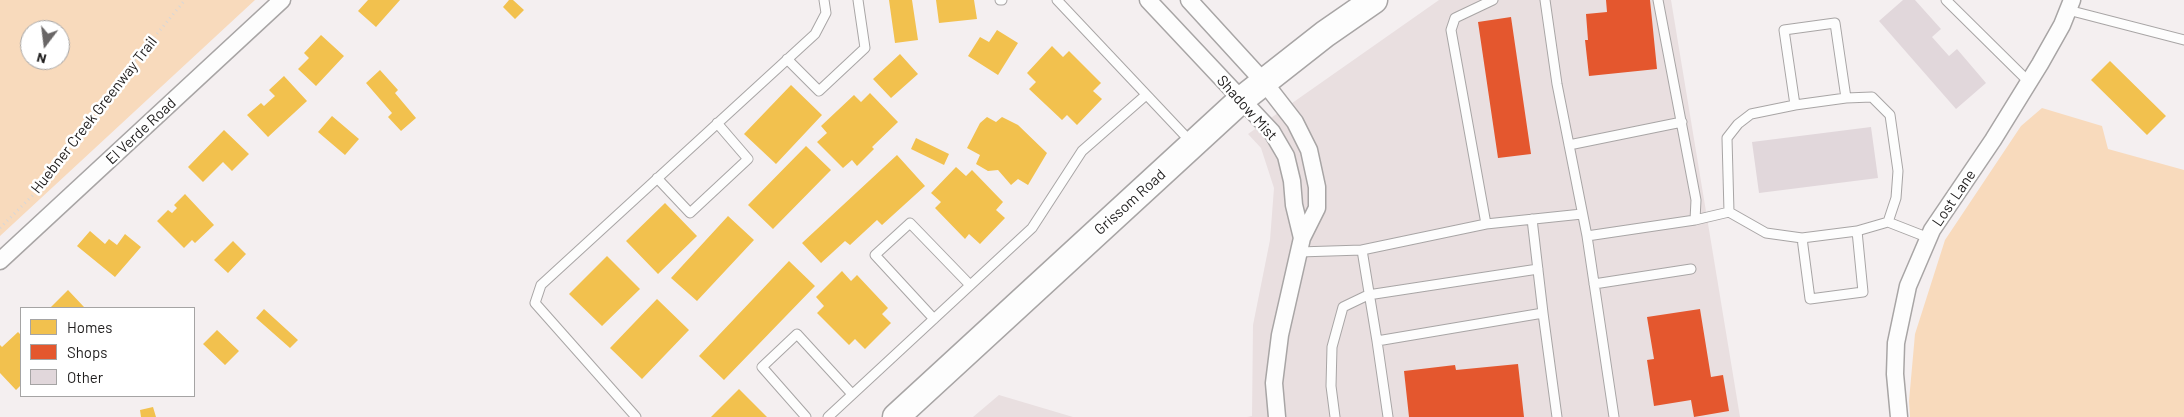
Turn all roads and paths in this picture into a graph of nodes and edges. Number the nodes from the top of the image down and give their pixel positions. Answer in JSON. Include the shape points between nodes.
{"nodes":[{"id":1,"x":186,"y":0,"type":"edge"},
{"id":2,"x":282,"y":0,"type":"edge"},
{"id":3,"x":824,"y":0,"type":"edge"},
{"id":4,"x":858,"y":0,"type":"edge"},
{"id":5,"x":1057,"y":0,"type":"edge"},
{"id":6,"x":1148,"y":0,"type":"edge"},
{"id":7,"x":1188,"y":0,"type":"edge"},
{"id":8,"x":1374,"y":0,"type":"edge"},
{"id":9,"x":1493,"y":0,"type":"edge"},
{"id":10,"x":1545,"y":0,"type":"edge"},
{"id":11,"x":1658,"y":0,"type":"edge"},
{"id":12,"x":1946,"y":0,"type":"edge"},
{"id":13,"x":2070,"y":5,"type":"edge"},
{"id":14,"x":2184,"y":40,"type":"edge"},
{"id":15,"x":787,"y":59,"type":"junction"},
{"id":16,"x":1264,"y":82,"type":"junction"},
{"id":17,"x":2029,"y":82,"type":"junction"},
{"id":18,"x":1146,"y":95,"type":"junction"},
{"id":19,"x":1846,"y":98,"type":"junction"},
{"id":20,"x":1241,"y":100,"type":"junction"},
{"id":21,"x":1795,"y":105,"type":"junction"},
{"id":22,"x":1682,"y":122,"type":"junction"},
{"id":23,"x":717,"y":123,"type":"junction"},
{"id":24,"x":1192,"y":144,"type":"junction"},
{"id":25,"x":1569,"y":145,"type":"junction"},
{"id":26,"x":657,"y":178,"type":"junction"},
{"id":27,"x":1729,"y":212,"type":"junction"},
{"id":28,"x":1582,"y":214,"type":"junction"},
{"id":29,"x":1532,"y":219,"type":"junction"},
{"id":30,"x":1695,"y":220,"type":"junction"},
{"id":31,"x":1888,"y":222,"type":"junction"},
{"id":32,"x":1486,"y":224,"type":"junction"},
{"id":33,"x":0,"y":228,"type":"edge"},
{"id":34,"x":1857,"y":231,"type":"junction"},
{"id":35,"x":1587,"y":236,"type":"junction"},
{"id":36,"x":1802,"y":238,"type":"junction"},
{"id":37,"x":1929,"y":238,"type":"junction"},
{"id":38,"x":1301,"y":245,"type":"junction"},
{"id":39,"x":1362,"y":250,"type":"junction"},
{"id":40,"x":0,"y":261,"type":"edge"},
{"id":41,"x":1538,"y":269,"type":"junction"},
{"id":42,"x":1691,"y":269,"type":"dead end"},
{"id":43,"x":1594,"y":284,"type":"junction"},
{"id":44,"x":970,"y":285,"type":"junction"},
{"id":45,"x":1368,"y":295,"type":"junction"},
{"id":46,"x":1543,"y":314,"type":"junction"},
{"id":47,"x":934,"y":319,"type":"junction"},
{"id":48,"x":1377,"y":341,"type":"junction"},
{"id":49,"x":852,"y":394,"type":"junction"},
{"id":50,"x":636,"y":417,"type":"edge"},
{"id":51,"x":806,"y":417,"type":"edge"},
{"id":52,"x":828,"y":417,"type":"edge"},
{"id":53,"x":896,"y":417,"type":"edge"},
{"id":54,"x":1277,"y":417,"type":"edge"},
{"id":55,"x":1335,"y":417,"type":"edge"},
{"id":56,"x":1388,"y":417,"type":"edge"},
{"id":57,"x":1557,"y":417,"type":"edge"},
{"id":58,"x":1614,"y":417,"type":"edge"},
{"id":59,"x":1898,"y":417,"type":"edge"}],
"edges":[{"from":1,"to":33,"type":"path","name":"Huebner Creek Greenway Trail","via":[[113,87],[32,196]]},
{"from":2,"to":40,"type":"street","name":"El Verde Road"},
{"from":3,"to":15,"type":"lane","via":[[826,13],[815,34]]},
{"from":4,"to":15,"type":"lane","via":[[864,48],[819,91]]},
{"from":5,"to":18,"type":"lane"},
{"from":6,"to":20,"type":"street","name":"Shadow Mist"},
{"from":7,"to":16,"type":"street","name":"Shadow Mist"},
{"from":8,"to":16,"type":"main road","name":"Grissom Road"},
{"from":9,"to":32,"type":"lane","via":[[1454,18],[1452,30]]},
{"from":10,"to":25,"type":"lane"},
{"from":11,"to":22,"type":"lane"},
{"from":12,"to":17,"type":"lane"},
{"from":13,"to":14,"type":"lane"},
{"from":13,"to":17,"type":"street","name":"Lost Lane"},
{"from":15,"to":23,"type":"lane"},
{"from":16,"to":20,"type":"main road","name":"Grissom Road"},
{"from":16,"to":38,"type":"street","name":"Shadow Mist","via":[[1295,122],[1309,150],[1317,187],[1316,208]]},
{"from":17,"to":37,"type":"street","name":"Lost Lane"},
{"from":18,"to":24,"type":"lane"},
{"from":18,"to":44,"type":"lane","via":[[1082,151],[1032,228]]},
{"from":19,"to":21,"type":"lane"},
{"from":19,"to":21,"type":"lane","via":[[1835,23],[1793,28],[1784,30]]},
{"from":19,"to":31,"type":"lane","via":[[1872,97],[1890,115],[1898,171],[1896,198]]},
{"from":20,"to":24,"type":"main road","name":"Grissom Road"},
{"from":20,"to":38,"type":"street","name":"Shadow Mist","via":[[1272,132],[1286,156]]},
{"from":21,"to":27,"type":"lane","via":[[1751,114],[1727,138]]},
{"from":22,"to":25,"type":"lane"},
{"from":22,"to":30,"type":"lane","via":[[1696,200]]},
{"from":23,"to":26,"type":"lane"},
{"from":23,"to":26,"type":"lane","via":[[748,159],[698,206],[690,213]]},
{"from":24,"to":53,"type":"main road","name":"Grissom Road"},
{"from":25,"to":28,"type":"lane"},
{"from":26,"to":50,"type":"lane","via":[[541,285],[535,303]]},
{"from":27,"to":30,"type":"lane"},
{"from":27,"to":36,"type":"lane","via":[[1766,233]]},
{"from":28,"to":29,"type":"lane"},
{"from":28,"to":35,"type":"lane"},
{"from":29,"to":32,"type":"lane"},
{"from":29,"to":41,"type":"lane"},
{"from":30,"to":35,"type":"lane"},
{"from":31,"to":34,"type":"lane"},
{"from":31,"to":37,"type":"lane"},
{"from":32,"to":39,"type":"lane"},
{"from":34,"to":36,"type":"lane"},
{"from":34,"to":36,"type":"lane","via":[[1863,292],[1810,300]]},
{"from":35,"to":43,"type":"lane"},
{"from":37,"to":59,"type":"street","name":"Lost Lane","via":[[1908,286],[1896,343]]},
{"from":38,"to":39,"type":"lane"},
{"from":38,"to":54,"type":"street","name":"Shadow Mist","via":[[1280,335],[1274,383]]},
{"from":39,"to":45,"type":"lane"},
{"from":41,"to":45,"type":"lane"},
{"from":41,"to":46,"type":"lane"},
{"from":42,"to":43,"type":"lane"},
{"from":43,"to":58,"type":"lane"},
{"from":44,"to":47,"type":"lane"},
{"from":44,"to":47,"type":"lane","via":[[910,223],[875,255]]},
{"from":45,"to":48,"type":"lane"},
{"from":45,"to":55,"type":"lane","via":[[1343,307],[1332,347],[1331,386]]},
{"from":46,"to":48,"type":"lane"},
{"from":46,"to":57,"type":"lane"},
{"from":47,"to":49,"type":"lane"},
{"from":48,"to":56,"type":"lane"},
{"from":49,"to":51,"type":"lane","via":[[797,334],[762,367]]},
{"from":49,"to":52,"type":"lane"}]}
